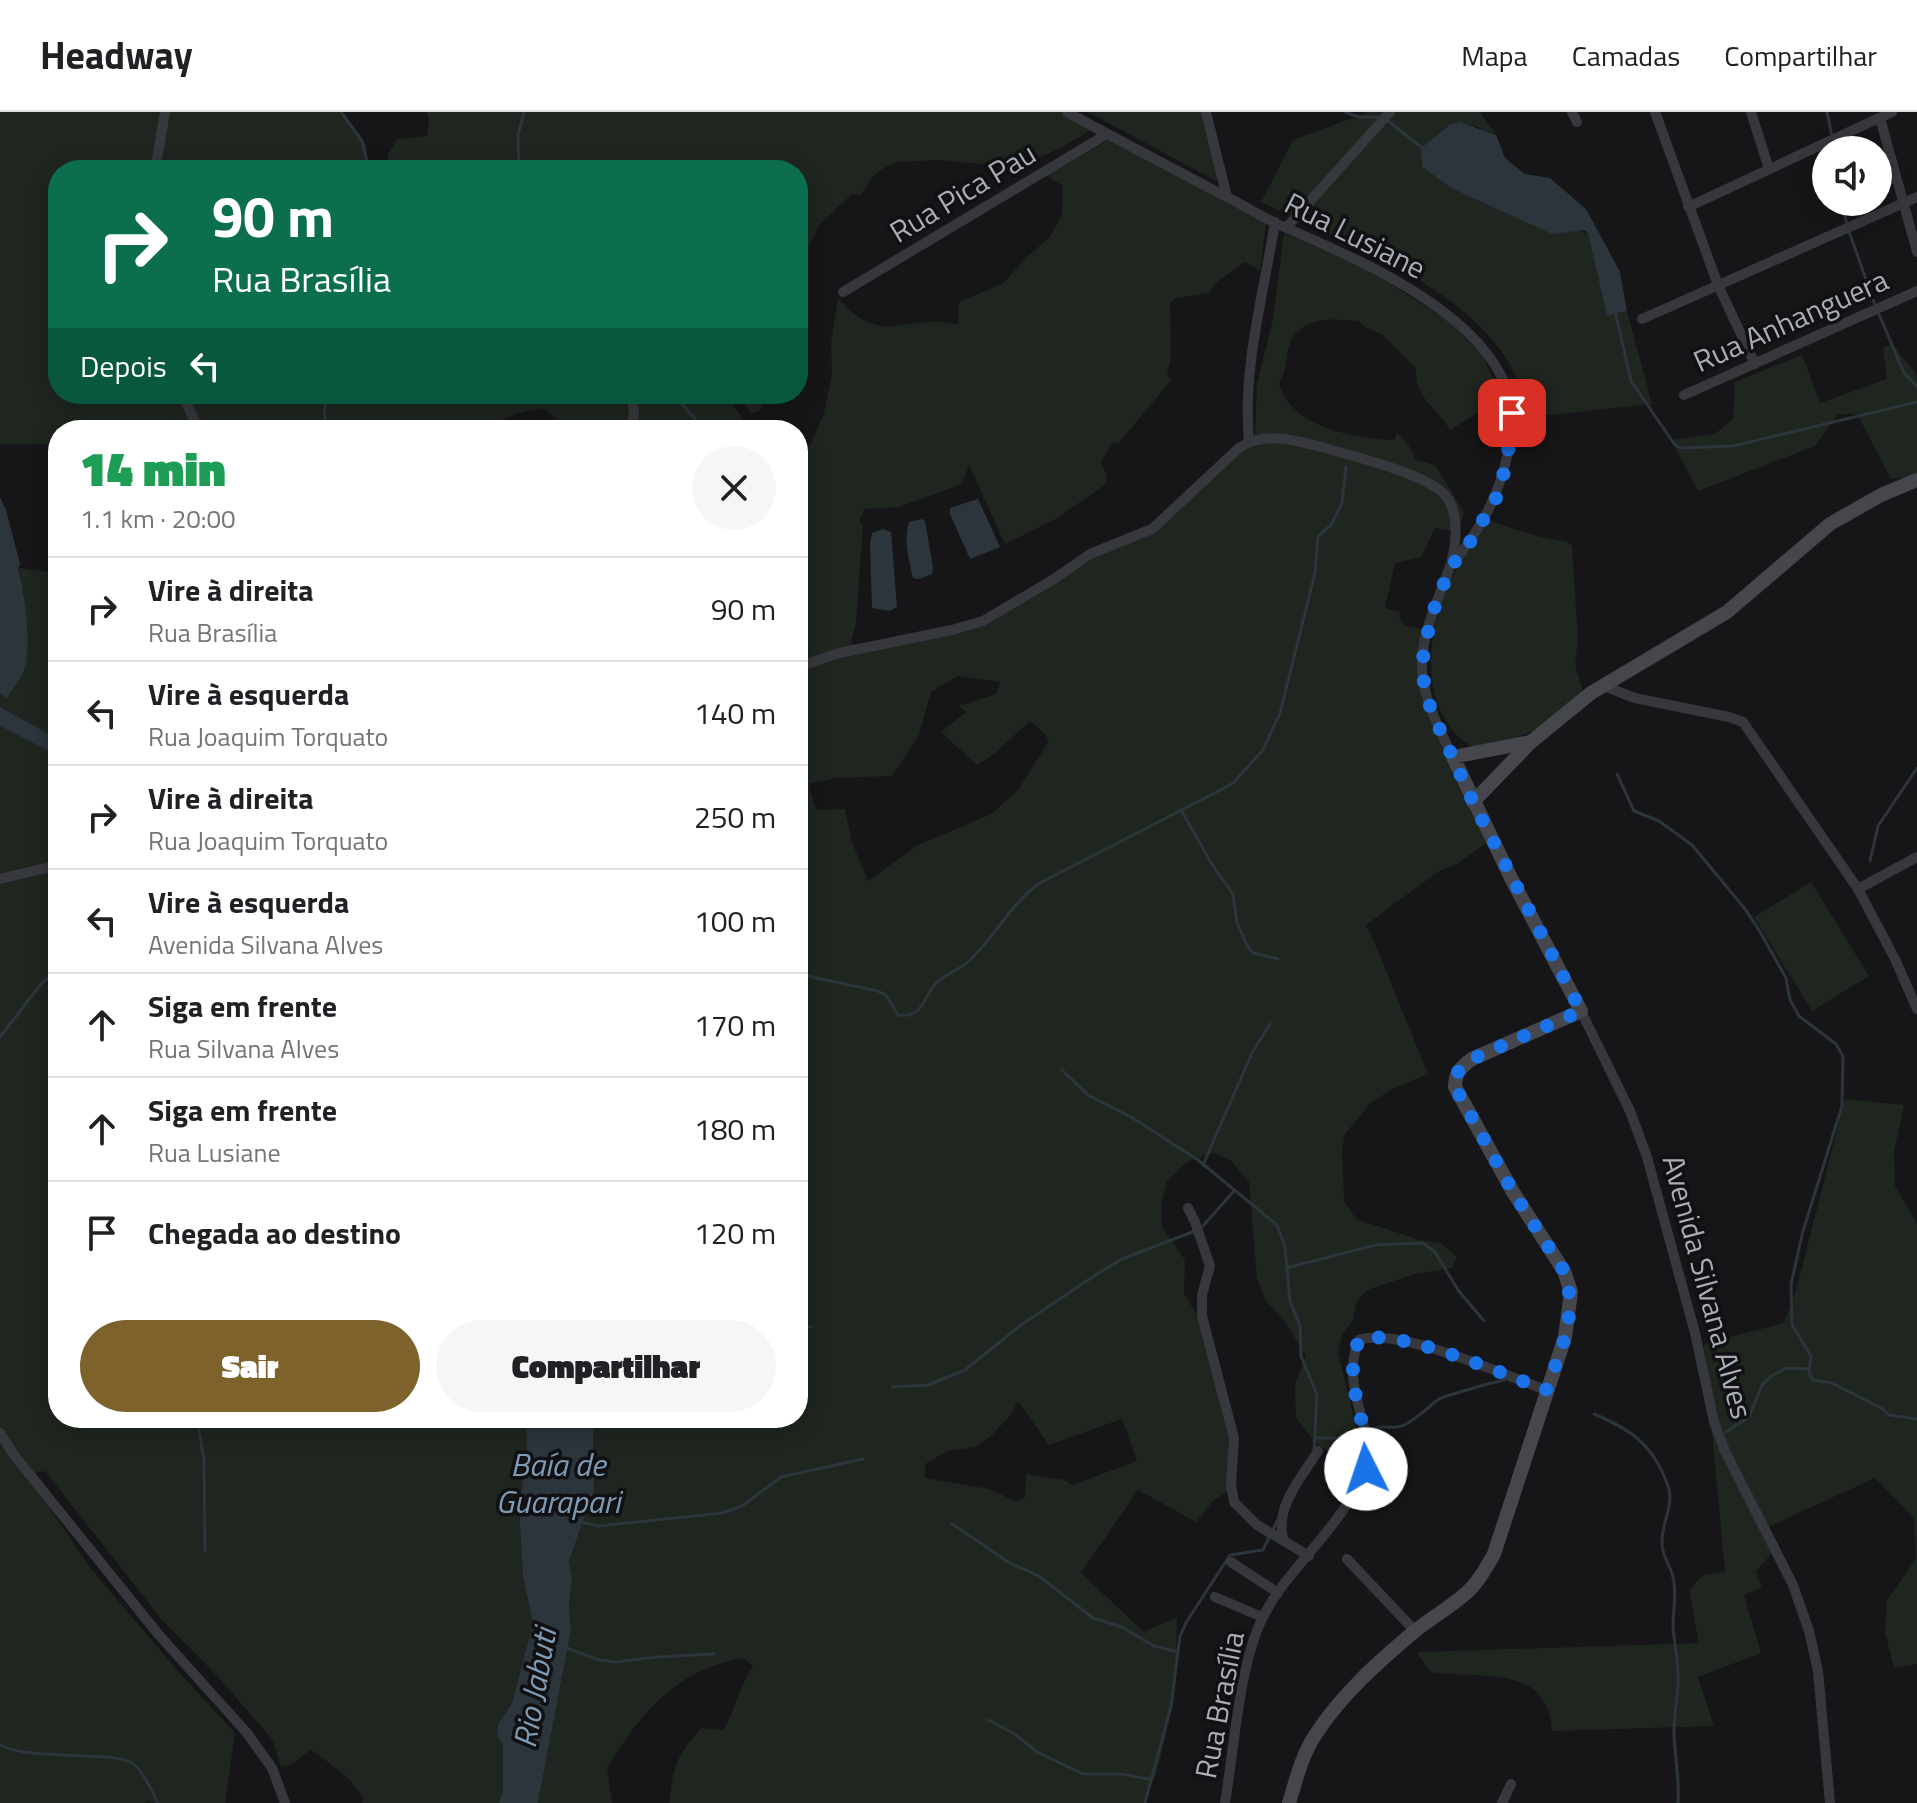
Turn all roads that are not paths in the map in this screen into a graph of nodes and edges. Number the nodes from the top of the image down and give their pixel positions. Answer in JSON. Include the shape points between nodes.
{"nodes":[{"id":1,"x":165,"y":112,"type":"edge"},
{"id":2,"x":1067,"y":112,"type":"edge"},
{"id":3,"x":1206,"y":112,"type":"edge"},
{"id":4,"x":1390,"y":112,"type":"edge"},
{"id":5,"x":1655,"y":112,"type":"edge"},
{"id":6,"x":1751,"y":112,"type":"edge"},
{"id":7,"x":1892,"y":112,"type":"edge"},
{"id":8,"x":1880,"y":118,"type":"junction"},
{"id":9,"x":1107,"y":134,"type":"junction"},
{"id":10,"x":157,"y":160,"type":"edge"},
{"id":11,"x":1769,"y":169,"type":"junction"},
{"id":12,"x":1227,"y":197,"type":"junction"},
{"id":13,"x":1917,"y":197,"type":"edge"},
{"id":14,"x":1905,"y":202,"type":"junction"},
{"id":15,"x":1688,"y":207,"type":"junction"},
{"id":16,"x":1275,"y":222,"type":"junction"},
{"id":17,"x":1287,"y":227,"type":"junction"},
{"id":18,"x":1917,"y":252,"type":"edge"},
{"id":19,"x":1718,"y":285,"type":"junction"},
{"id":20,"x":1917,"y":291,"type":"edge"},
{"id":21,"x":843,"y":292,"type":"dead end"},
{"id":22,"x":1642,"y":319,"type":"dead end"},
{"id":23,"x":1755,"y":364,"type":"junction"},
{"id":24,"x":1684,"y":395,"type":"dead end"},
{"id":25,"x":1249,"y":441,"type":"junction"},
{"id":26,"x":1917,"y":480,"type":"edge"},
{"id":27,"x":1450,"y":568,"type":"junction"},
{"id":28,"x":808,"y":664,"type":"edge"},
{"id":29,"x":1604,"y":686,"type":"junction"},
{"id":30,"x":1531,"y":742,"type":"junction"},
{"id":31,"x":1483,"y":752,"type":"junction"},
{"id":32,"x":1453,"y":757,"type":"junction"},
{"id":33,"x":1498,"y":778,"type":"junction"},
{"id":34,"x":1473,"y":802,"type":"junction"},
{"id":35,"x":1917,"y":857,"type":"edge"},
{"id":36,"x":48,"y":867,"type":"edge"},
{"id":37,"x":0,"y":879,"type":"edge"},
{"id":38,"x":1858,"y":889,"type":"junction"},
{"id":39,"x":1917,"y":1009,"type":"edge"},
{"id":40,"x":1581,"y":1011,"type":"junction"},
{"id":41,"x":1188,"y":1208,"type":"dead end"},
{"id":42,"x":1546,"y":1390,"type":"junction"},
{"id":43,"x":0,"y":1433,"type":"edge"},
{"id":44,"x":1318,"y":1451,"type":"dead end"},
{"id":45,"x":1283,"y":1538,"type":"junction"},
{"id":46,"x":1309,"y":1556,"type":"junction"},
{"id":47,"x":1347,"y":1559,"type":"dead end"},
{"id":48,"x":1231,"y":1562,"type":"dead end"},
{"id":49,"x":1278,"y":1593,"type":"junction"},
{"id":50,"x":1215,"y":1597,"type":"dead end"},
{"id":51,"x":1262,"y":1617,"type":"junction"},
{"id":52,"x":1415,"y":1631,"type":"junction"},
{"id":53,"x":1511,"y":1784,"type":"dead end"},
{"id":54,"x":285,"y":1803,"type":"edge"},
{"id":55,"x":1225,"y":1803,"type":"edge"},
{"id":56,"x":1289,"y":1803,"type":"edge"},
{"id":57,"x":1502,"y":1803,"type":"edge"},
{"id":58,"x":1830,"y":1803,"type":"edge"}],
"edges":[{"from":1,"to":10,"type":"street"},
{"from":2,"to":9,"type":"street","name":"Rua Lusiane"},
{"from":3,"to":12,"type":"street"},
{"from":4,"to":17,"type":"street"},
{"from":5,"to":15,"type":"street"},
{"from":6,"to":11,"type":"street"},
{"from":7,"to":8,"type":"street"},
{"from":8,"to":11,"type":"street"},
{"from":8,"to":14,"type":"street"},
{"from":9,"to":12,"type":"street","name":"Rua Lusiane"},
{"from":9,"to":21,"type":"street","name":"Rua Pica Pau"},
{"from":11,"to":15,"type":"street"},
{"from":12,"to":16,"type":"street","name":"Rua Lusiane"},
{"from":13,"to":14,"type":"street"},
{"from":14,"to":18,"type":"street"},
{"from":14,"to":19,"type":"street"},
{"from":15,"to":19,"type":"street"},
{"from":16,"to":17,"type":"street","name":"Rua Lusiane"},
{"from":16,"to":25,"type":"street","via":[[1252,363]]},
{"from":17,"to":27,"type":"street","name":"Rua Lusiane","via":[[1372,266],[1431,303],[1473,339],[1497,371],[1514,421],[1503,476],[1489,511]]},
{"from":19,"to":22,"type":"street"},
{"from":19,"to":23,"type":"street"},
{"from":20,"to":23,"type":"street","name":"Rua Anhanguera"},
{"from":23,"to":24,"type":"street","name":"Rua Anhanguera"},
{"from":25,"to":27,"type":"street","via":[[1272,438],[1323,448],[1429,483],[1446,496],[1456,523]]},
{"from":25,"to":28,"type":"street","via":[[1152,529],[1090,554],[993,615],[952,630],[865,646]]},
{"from":26,"to":29,"type":"street","via":[[1830,524],[1727,612]]},
{"from":27,"to":32,"type":"street","via":[[1431,619],[1422,674],[1431,710]]},
{"from":29,"to":30,"type":"street"},
{"from":29,"to":38,"type":"street","via":[[1743,722]]},
{"from":30,"to":31,"type":"street"},
{"from":30,"to":33,"type":"street"},
{"from":31,"to":32,"type":"street"},
{"from":31,"to":33,"type":"street"},
{"from":32,"to":34,"type":"street","name":"Avenida Silvana Alves"},
{"from":33,"to":34,"type":"street"},
{"from":34,"to":40,"type":"street","name":"Avenida Silvana Alves"},
{"from":35,"to":38,"type":"street"},
{"from":36,"to":37,"type":"street"},
{"from":38,"to":39,"type":"street"},
{"from":40,"to":42,"type":"street","via":[[1472,1059],[1455,1077],[1476,1127],[1564,1271],[1571,1292],[1565,1337]]},
{"from":40,"to":58,"type":"street","name":"Avenida Silvana Alves","via":[[1647,1157],[1714,1422],[1793,1585],[1809,1631],[1818,1671]]},
{"from":41,"to":45,"type":"street","via":[[1210,1266],[1202,1316],[1234,1438],[1234,1502],[1257,1525]]},
{"from":42,"to":46,"type":"street","name":"Rua Brasília","via":[[1406,1342],[1359,1340],[1353,1379],[1368,1453],[1366,1469]]},
{"from":42,"to":52,"type":"street","via":[[1494,1554],[1467,1593]]},
{"from":43,"to":54,"type":"street","via":[[151,1625],[253,1741],[272,1768]]},
{"from":44,"to":45,"type":"street","via":[[1285,1505]]},
{"from":45,"to":46,"type":"street"},
{"from":46,"to":49,"type":"street","name":"Rua Brasília"},
{"from":47,"to":52,"type":"street"},
{"from":48,"to":49,"type":"street"},
{"from":49,"to":51,"type":"street","name":"Rua Brasília"},
{"from":50,"to":51,"type":"street","name":"Rua Brasília"},
{"from":51,"to":55,"type":"street","name":"Rua Brasília","via":[[1246,1671]]},
{"from":52,"to":56,"type":"street","via":[[1365,1676],[1314,1735]]},
{"from":53,"to":57,"type":"street"}]}
